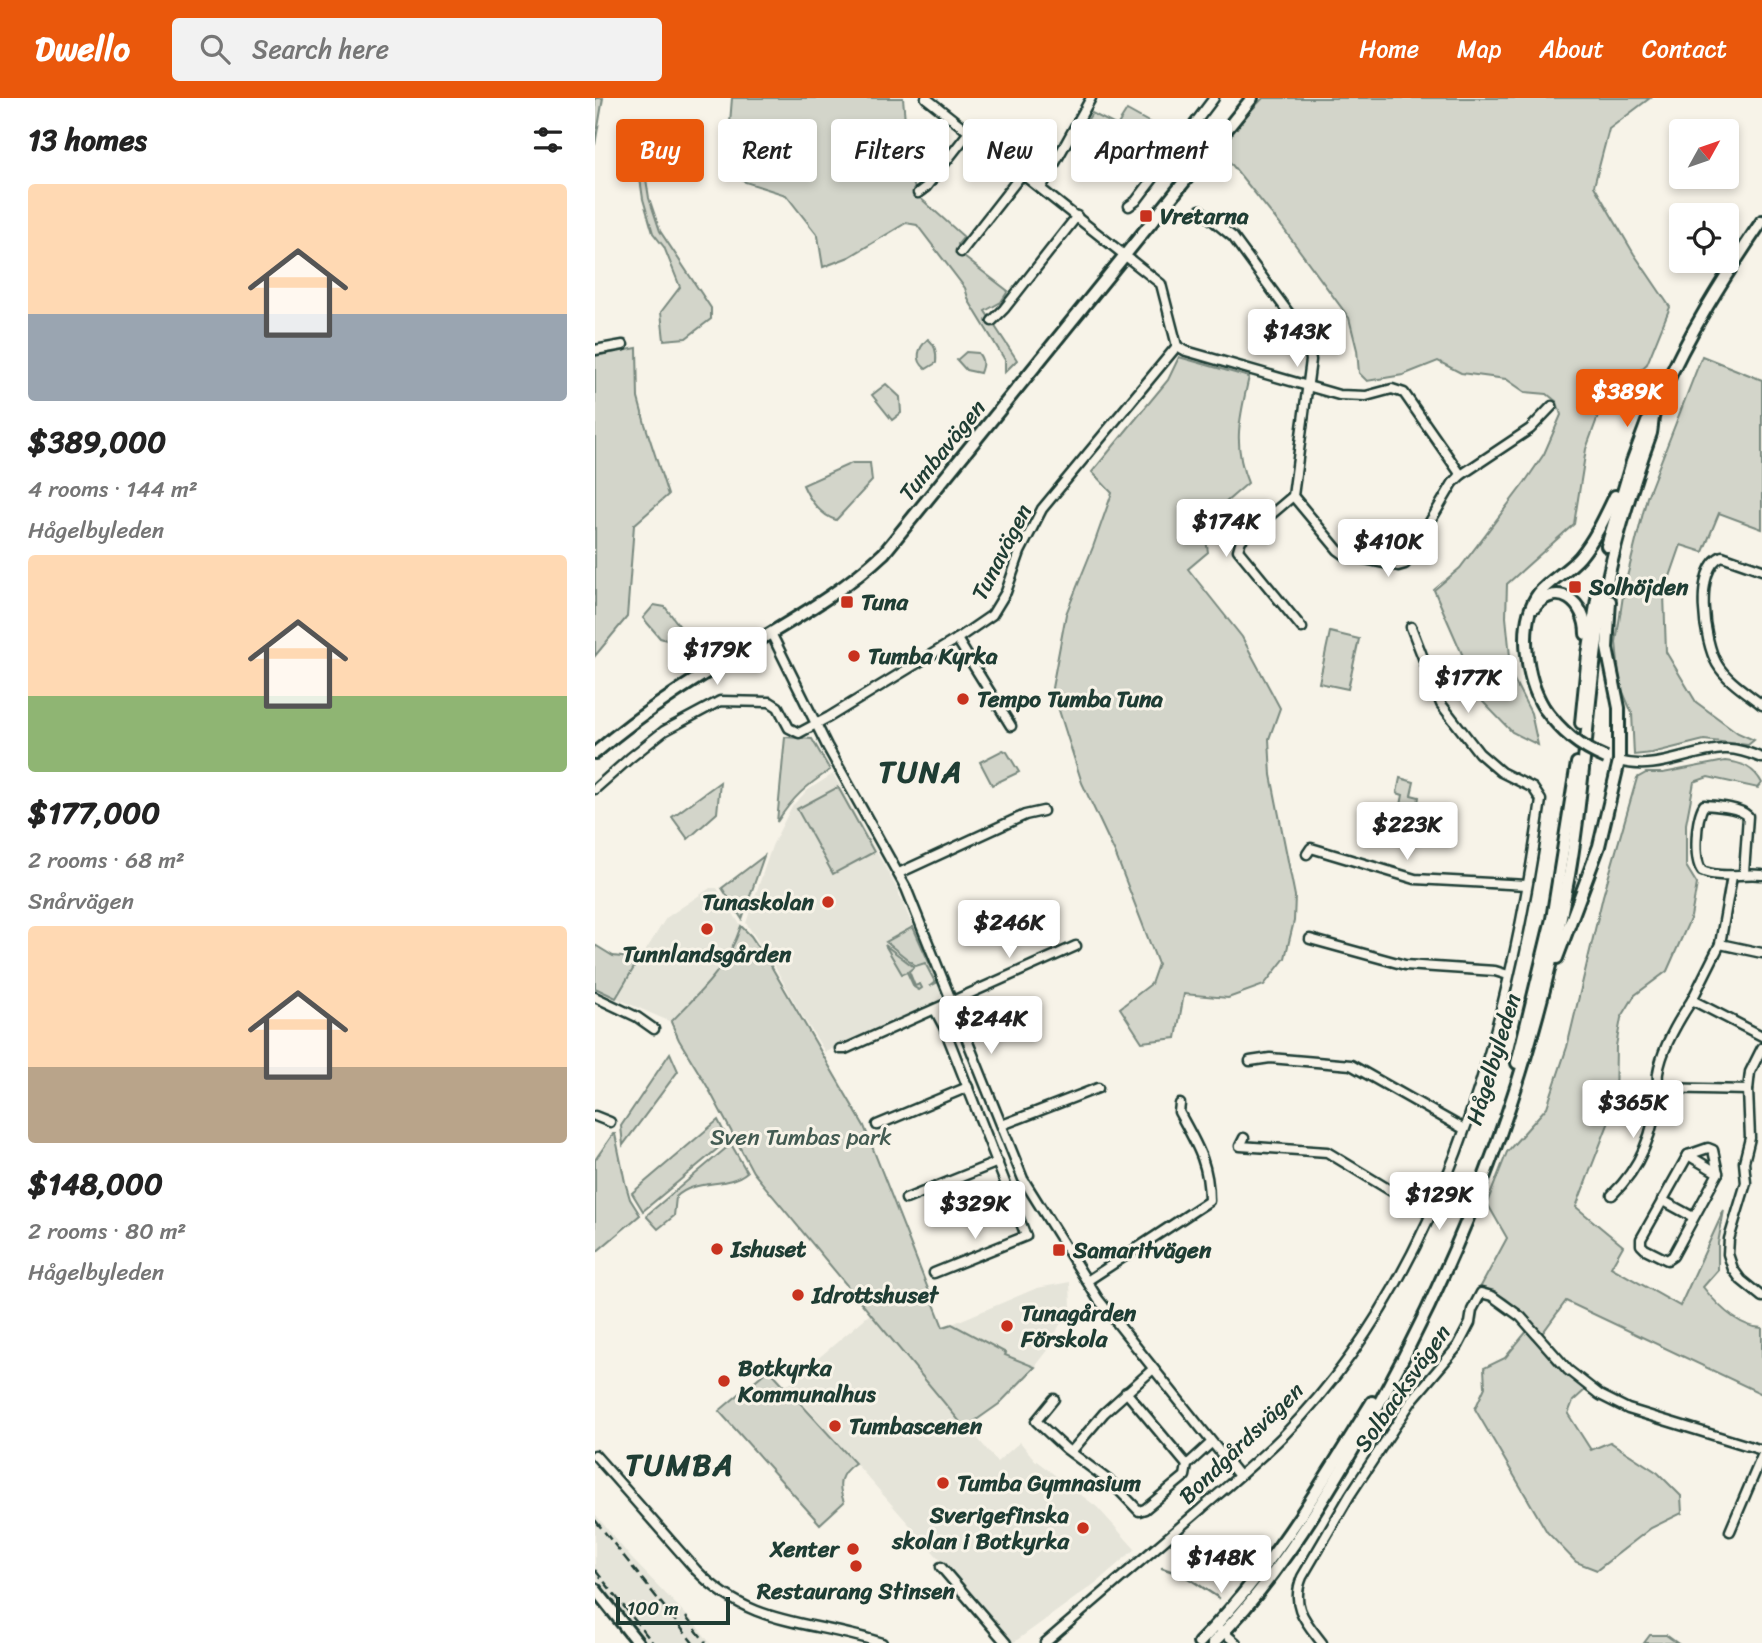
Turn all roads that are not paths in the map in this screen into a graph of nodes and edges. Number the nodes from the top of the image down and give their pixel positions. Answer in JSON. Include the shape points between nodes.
{"nodes":[{"id":1,"x":1091,"y":98,"type":"edge"},
{"id":2,"x":1252,"y":98,"type":"edge"},
{"id":3,"x":1213,"y":99,"type":"edge"},
{"id":4,"x":932,"y":100,"type":"edge"},
{"id":5,"x":963,"y":127,"type":"edge"},
{"id":6,"x":963,"y":140,"type":"edge"},
{"id":7,"x":1016,"y":182,"type":"edge"},
{"id":8,"x":1033,"y":182,"type":"edge"},
{"id":9,"x":1041,"y":188,"type":"junction"},
{"id":10,"x":918,"y":193,"type":"dead end"},
{"id":11,"x":1129,"y":206,"type":"dead end"},
{"id":12,"x":1200,"y":210,"type":"dead end"},
{"id":13,"x":1077,"y":216,"type":"junction"},
{"id":14,"x":1762,"y":221,"type":"edge"},
{"id":15,"x":961,"y":252,"type":"dead end"},
{"id":16,"x":1126,"y":254,"type":"junction"},
{"id":17,"x":992,"y":321,"type":"dead end"},
{"id":18,"x":623,"y":345,"type":"dead end"},
{"id":19,"x":1177,"y":346,"type":"junction"},
{"id":20,"x":595,"y":350,"type":"edge"},
{"id":21,"x":1307,"y":387,"type":"junction"},
{"id":22,"x":1552,"y":406,"type":"dead end"},
{"id":23,"x":1634,"y":466,"type":"junction"},
{"id":24,"x":1461,"y":475,"type":"junction"},
{"id":25,"x":1293,"y":496,"type":"junction"},
{"id":26,"x":1762,"y":570,"type":"edge"},
{"id":27,"x":1531,"y":614,"type":"junction"},
{"id":28,"x":1411,"y":627,"type":"dead end"},
{"id":29,"x":1302,"y":628,"type":"dead end"},
{"id":30,"x":771,"y":633,"type":"junction"},
{"id":31,"x":957,"y":639,"type":"junction"},
{"id":32,"x":1585,"y":680,"type":"junction"},
{"id":33,"x":1762,"y":705,"type":"edge"},
{"id":34,"x":815,"y":724,"type":"junction"},
{"id":35,"x":1010,"y":726,"type":"dead end"},
{"id":36,"x":595,"y":753,"type":"edge"},
{"id":37,"x":1762,"y":757,"type":"edge"},
{"id":38,"x":1619,"y":761,"type":"junction"},
{"id":39,"x":595,"y":789,"type":"edge"},
{"id":40,"x":1043,"y":811,"type":"dead end"},
{"id":41,"x":1307,"y":854,"type":"dead end"},
{"id":42,"x":899,"y":873,"type":"junction"},
{"id":43,"x":1744,"y":873,"type":"junction"},
{"id":44,"x":1762,"y":875,"type":"edge"},
{"id":45,"x":1732,"y":876,"type":"junction"},
{"id":46,"x":1527,"y":885,"type":"junction"},
{"id":47,"x":1310,"y":939,"type":"dead end"},
{"id":48,"x":1720,"y":944,"type":"junction"},
{"id":49,"x":1076,"y":946,"type":"dead end"},
{"id":50,"x":1762,"y":953,"type":"edge"},
{"id":51,"x":1509,"y":975,"type":"junction"},
{"id":52,"x":1544,"y":990,"type":"junction"},
{"id":53,"x":595,"y":997,"type":"edge"},
{"id":54,"x":1692,"y":1000,"type":"junction"},
{"id":55,"x":953,"y":1001,"type":"junction"},
{"id":56,"x":935,"y":1010,"type":"junction"},
{"id":57,"x":654,"y":1030,"type":"dead end"},
{"id":58,"x":1762,"y":1037,"type":"edge"},
{"id":59,"x":1762,"y":1048,"type":"edge"},
{"id":60,"x":840,"y":1049,"type":"dead end"},
{"id":61,"x":1250,"y":1061,"type":"dead end"},
{"id":62,"x":968,"y":1087,"type":"junction"},
{"id":63,"x":1098,"y":1088,"type":"dead end"},
{"id":64,"x":1658,"y":1088,"type":"junction"},
{"id":65,"x":1748,"y":1090,"type":"junction"},
{"id":66,"x":1180,"y":1104,"type":"dead end"},
{"id":67,"x":595,"y":1116,"type":"edge"},
{"id":68,"x":610,"y":1122,"type":"dead end"},
{"id":69,"x":877,"y":1125,"type":"dead end"},
{"id":70,"x":1002,"y":1125,"type":"junction"},
{"id":71,"x":1464,"y":1129,"type":"junction"},
{"id":72,"x":1244,"y":1138,"type":"dead end"},
{"id":73,"x":1688,"y":1155,"type":"junction"},
{"id":74,"x":997,"y":1162,"type":"junction"},
{"id":75,"x":1718,"y":1173,"type":"junction"},
{"id":76,"x":1612,"y":1195,"type":"dead end"},
{"id":77,"x":906,"y":1199,"type":"dead end"},
{"id":78,"x":1662,"y":1200,"type":"junction"},
{"id":79,"x":1431,"y":1215,"type":"junction"},
{"id":80,"x":1693,"y":1217,"type":"junction"},
{"id":81,"x":934,"y":1273,"type":"dead end"},
{"id":82,"x":1087,"y":1281,"type":"junction"},
{"id":83,"x":1762,"y":1297,"type":"edge"},
{"id":84,"x":1153,"y":1370,"type":"junction"},
{"id":85,"x":1126,"y":1392,"type":"junction"},
{"id":86,"x":1054,"y":1399,"type":"dead end"},
{"id":87,"x":1211,"y":1443,"type":"junction"},
{"id":88,"x":1762,"y":1450,"type":"edge"},
{"id":89,"x":1072,"y":1452,"type":"junction"},
{"id":90,"x":595,"y":1455,"type":"edge"},
{"id":91,"x":1762,"y":1456,"type":"edge"},
{"id":92,"x":1187,"y":1465,"type":"junction"},
{"id":93,"x":1239,"y":1476,"type":"junction"},
{"id":94,"x":1730,"y":1531,"type":"dead end"},
{"id":95,"x":941,"y":1567,"type":"dead end"},
{"id":96,"x":595,"y":1589,"type":"edge"},
{"id":97,"x":1220,"y":1629,"type":"junction"},
{"id":98,"x":638,"y":1643,"type":"edge"},
{"id":99,"x":882,"y":1643,"type":"edge"},
{"id":100,"x":1006,"y":1643,"type":"edge"},
{"id":101,"x":1045,"y":1643,"type":"edge"},
{"id":102,"x":1199,"y":1643,"type":"edge"},
{"id":103,"x":1213,"y":1643,"type":"edge"},
{"id":104,"x":1236,"y":1643,"type":"edge"},
{"id":105,"x":1322,"y":1643,"type":"edge"}],
"edges":[{"from":1,"to":9,"type":"street"},
{"from":2,"to":16,"type":"main road","name":"Tumbavägen"},
{"from":3,"to":11,"type":"street"},
{"from":4,"to":5,"type":"street"},
{"from":6,"to":10,"type":"street"},
{"from":7,"to":15,"type":"street"},
{"from":8,"to":9,"type":"street"},
{"from":9,"to":13,"type":"street"},
{"from":12,"to":21,"type":"street","via":[[1233,237],[1307,338],[1311,360]]},
{"from":13,"to":16,"type":"street"},
{"from":13,"to":17,"type":"street"},
{"from":14,"to":23,"type":"main road","name":"Hågelbyleden","via":[[1685,346]]},
{"from":16,"to":19,"type":"street","via":[[1161,284]]},
{"from":16,"to":30,"type":"main road","name":"Tumbavägen","via":[[884,553],[825,601]]},
{"from":18,"to":20,"type":"street"},
{"from":19,"to":21,"type":"street"},
{"from":19,"to":31,"type":"street","name":"Tunavägen","via":[[1042,509],[992,615]]},
{"from":21,"to":24,"type":"street","via":[[1366,396],[1399,389]]},
{"from":21,"to":25,"type":"street"},
{"from":22,"to":24,"type":"street","via":[[1530,429]]},
{"from":23,"to":27,"type":"main road","via":[[1593,539],[1571,566],[1542,590]]},
{"from":23,"to":32,"type":"main road","name":"Hågelbyleden","via":[[1609,539]]},
{"from":23,"to":38,"type":"main road","via":[[1606,631],[1619,708]]},
{"from":23,"to":52,"type":"main road","name":"Hågelbyleden","via":[[1599,623],[1569,875]]},
{"from":24,"to":25,"type":"street","via":[[1411,558],[1400,566],[1345,555]]},
{"from":25,"to":29,"type":"street","via":[[1238,545],[1240,554]]},
{"from":26,"to":33,"type":"street","via":[[1722,556],[1709,568],[1704,589],[1709,644],[1717,664]]},
{"from":27,"to":32,"type":"main road","via":[[1551,596],[1565,596],[1578,605],[1586,626]]},
{"from":27,"to":38,"type":"main road","bridge":true,"via":[[1528,665],[1544,708],[1575,742]]},
{"from":28,"to":46,"type":"street","name":"Bondgårdsvägen","via":[[1441,704],[1486,759],[1537,792],[1541,800]]},
{"from":30,"to":34,"type":"street"},
{"from":30,"to":36,"type":"main road","name":"Tumbavägen","via":[[653,707]]},
{"from":31,"to":34,"type":"street","name":"Tunavägen"},
{"from":31,"to":35,"type":"street"},
{"from":32,"to":97,"type":"main road","name":"Hågelbyleden","via":[[1552,919],[1521,1051],[1467,1207],[1426,1301],[1374,1400],[1303,1514]]},
{"from":34,"to":39,"type":"street","via":[[796,732],[770,702],[720,701],[664,731]]},
{"from":34,"to":42,"type":"street"},
{"from":37,"to":38,"type":"street","via":[[1723,749],[1657,764]]},
{"from":38,"to":52,"type":"main road","via":[[1599,846]]},
{"from":40,"to":42,"type":"street"},
{"from":41,"to":46,"type":"street","via":[[1311,848],[1415,879]]},
{"from":42,"to":55,"type":"street"},
{"from":43,"to":44,"type":"street"},
{"from":43,"to":45,"type":"street"},
{"from":43,"to":45,"type":"street","via":[[1748,816],[1703,805],[1697,864],[1704,873]]},
{"from":45,"to":48,"type":"street"},
{"from":46,"to":51,"type":"street","name":"Bondgårdsvägen"},
{"from":47,"to":51,"type":"street","via":[[1405,965]]},
{"from":48,"to":50,"type":"street"},
{"from":48,"to":54,"type":"street"},
{"from":49,"to":55,"type":"street"},
{"from":51,"to":71,"type":"street","name":"Bondgårdsvägen"},
{"from":52,"to":97,"type":"main road","name":"Hågelbyleden","via":[[1508,1114],[1432,1303],[1325,1498],[1271,1574]]},
{"from":53,"to":57,"type":"street","via":[[638,1017]]},
{"from":54,"to":58,"type":"street"},
{"from":54,"to":64,"type":"street","via":[[1664,1051]]},
{"from":55,"to":56,"type":"street"},
{"from":55,"to":70,"type":"street"},
{"from":56,"to":60,"type":"street"},
{"from":56,"to":62,"type":"street"},
{"from":59,"to":65,"type":"street","via":[[1750,1072]]},
{"from":61,"to":71,"type":"street","via":[[1270,1058],[1351,1065]]},
{"from":62,"to":69,"type":"street"},
{"from":62,"to":74,"type":"street"},
{"from":63,"to":70,"type":"street"},
{"from":64,"to":65,"type":"street"},
{"from":64,"to":76,"type":"street","via":[[1644,1152]]},
{"from":65,"to":83,"type":"street","via":[[1746,1184],[1728,1254],[1741,1280]]},
{"from":66,"to":82,"type":"street","via":[[1179,1112],[1205,1163],[1209,1201]]},
{"from":67,"to":68,"type":"street"},
{"from":70,"to":82,"type":"street","via":[[1023,1179]]},
{"from":71,"to":79,"type":"street","name":"Bondgårdsvägen"},
{"from":72,"to":79,"type":"street","via":[[1240,1146],[1327,1152]]},
{"from":73,"to":75,"type":"street"},
{"from":73,"to":75,"type":"street","via":[[1713,1150]]},
{"from":73,"to":78,"type":"street"},
{"from":74,"to":77,"type":"street"},
{"from":74,"to":81,"type":"street","via":[[1026,1236]]},
{"from":75,"to":80,"type":"street"},
{"from":78,"to":80,"type":"street"},
{"from":78,"to":80,"type":"street","via":[[1641,1240],[1645,1249],[1669,1259]]},
{"from":79,"to":93,"type":"street","name":"Bondgårdsvägen","via":[[1414,1254],[1335,1378]]},
{"from":82,"to":84,"type":"street"},
{"from":84,"to":85,"type":"street"},
{"from":84,"to":87,"type":"street"},
{"from":85,"to":89,"type":"street"},
{"from":85,"to":92,"type":"street"},
{"from":86,"to":89,"type":"street","via":[[1036,1421]]},
{"from":87,"to":92,"type":"street"},
{"from":87,"to":93,"type":"street"},
{"from":88,"to":105,"type":"street","name":"Solbacksvägen","via":[[1628,1409],[1599,1395],[1568,1370],[1521,1317],[1481,1293],[1458,1346],[1413,1399],[1301,1577],[1301,1616]]},
{"from":89,"to":92,"type":"street","via":[[1139,1511],[1185,1476]]},
{"from":90,"to":99,"type":"street","via":[[696,1570],[735,1602],[785,1622],[850,1632]]},
{"from":91,"to":94,"type":"street"},
{"from":93,"to":101,"type":"street","name":"Bondgårdsvägen"},
{"from":95,"to":100,"type":"street"},
{"from":96,"to":98,"type":"main road"},
{"from":97,"to":102,"type":"main road","name":"Hågelbyleden"},
{"from":97,"to":103,"type":"main road","name":"Hågelbyleden"},
{"from":97,"to":104,"type":"street"}]}
